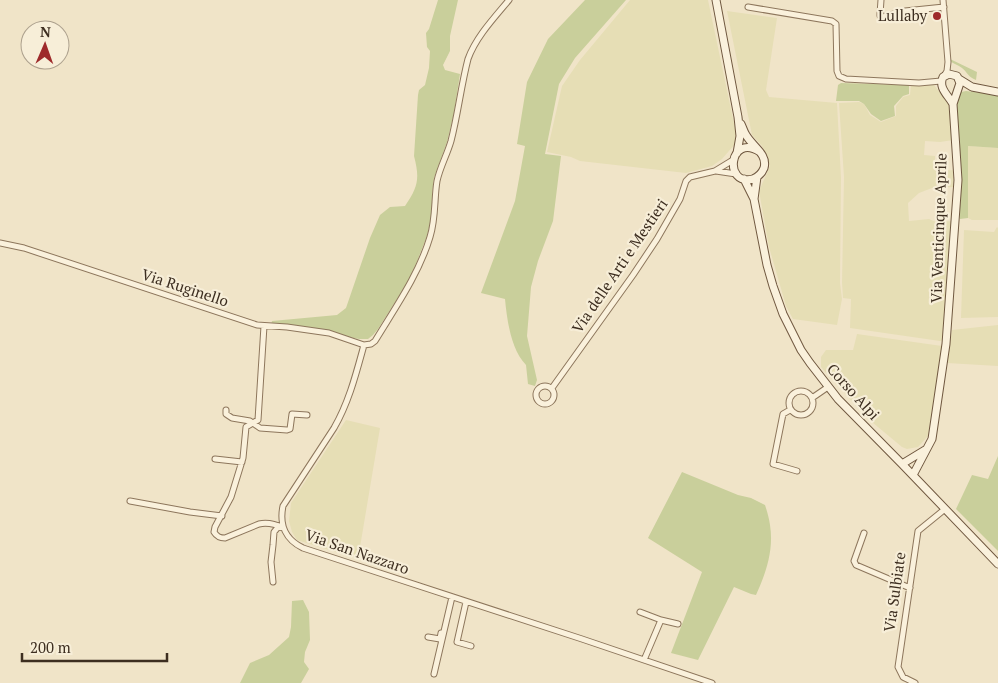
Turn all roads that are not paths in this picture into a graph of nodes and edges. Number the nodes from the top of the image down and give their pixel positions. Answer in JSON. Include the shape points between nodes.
{"nodes":[{"id":1,"x":509,"y":0,"type":"edge"},
{"id":2,"x":716,"y":0,"type":"edge"},
{"id":3,"x":880,"y":0,"type":"edge"},
{"id":4,"x":943,"y":0,"type":"edge"},
{"id":5,"x":748,"y":7,"type":"dead end"},
{"id":6,"x":944,"y":7,"type":"junction"},
{"id":7,"x":948,"y":62,"type":"junction"},
{"id":8,"x":958,"y":77,"type":"junction"},
{"id":9,"x":943,"y":78,"type":"junction"},
{"id":10,"x":972,"y":87,"type":"junction"},
{"id":11,"x":943,"y":90,"type":"junction"},
{"id":12,"x":958,"y":90,"type":"junction"},
{"id":13,"x":998,"y":92,"type":"edge"},
{"id":14,"x":953,"y":104,"type":"junction"},
{"id":15,"x":738,"y":116,"type":"junction"},
{"id":16,"x":760,"y":152,"type":"junction"},
{"id":17,"x":735,"y":156,"type":"junction"},
{"id":18,"x":715,"y":171,"type":"junction"},
{"id":19,"x":736,"y":174,"type":"junction"},
{"id":20,"x":757,"y":177,"type":"junction"},
{"id":21,"x":744,"y":179,"type":"junction"},
{"id":22,"x":754,"y":199,"type":"junction"},
{"id":23,"x":0,"y":243,"type":"edge"},
{"id":24,"x":264,"y":326,"type":"junction"},
{"id":25,"x":364,"y":345,"type":"junction"},
{"id":26,"x":828,"y":387,"type":"junction"},
{"id":27,"x":552,"y":388,"type":"dead end"},
{"id":28,"x":812,"y":398,"type":"junction"},
{"id":29,"x":226,"y":410,"type":"dead end"},
{"id":30,"x":790,"y":410,"type":"junction"},
{"id":31,"x":308,"y":415,"type":"dead end"},
{"id":32,"x":253,"y":423,"type":"junction"},
{"id":33,"x":926,"y":450,"type":"junction"},
{"id":34,"x":215,"y":459,"type":"dead end"},
{"id":35,"x":242,"y":460,"type":"junction"},
{"id":36,"x":902,"y":464,"type":"junction"},
{"id":37,"x":797,"y":471,"type":"dead end"},
{"id":38,"x":913,"y":475,"type":"junction"},
{"id":39,"x":130,"y":501,"type":"dead end"},
{"id":40,"x":945,"y":509,"type":"junction"},
{"id":41,"x":222,"y":516,"type":"junction"},
{"id":42,"x":281,"y":527,"type":"junction"},
{"id":43,"x":864,"y":533,"type":"dead end"},
{"id":44,"x":998,"y":564,"type":"edge"},
{"id":45,"x":273,"y":582,"type":"dead end"},
{"id":46,"x":910,"y":588,"type":"junction"},
{"id":47,"x":451,"y":597,"type":"junction"},
{"id":48,"x":466,"y":602,"type":"junction"},
{"id":49,"x":640,"y":612,"type":"dead end"},
{"id":50,"x":661,"y":620,"type":"junction"},
{"id":51,"x":678,"y":624,"type":"dead end"},
{"id":52,"x":428,"y":637,"type":"dead end"},
{"id":53,"x":470,"y":646,"type":"dead end"},
{"id":54,"x":644,"y":660,"type":"junction"},
{"id":55,"x":434,"y":674,"type":"dead end"},
{"id":56,"x":712,"y":683,"type":"edge"},
{"id":57,"x":915,"y":683,"type":"edge"}],
"edges":[{"from":1,"to":25,"type":"street","via":[[478,40],[466,66],[450,142],[439,173],[435,216],[426,248],[375,341]]},
{"from":2,"to":15,"type":"main road"},
{"from":3,"to":6,"type":"street","via":[[882,17]]},
{"from":4,"to":6,"type":"street"},
{"from":5,"to":9,"type":"street","via":[[836,24],[836,71],[846,80],[918,82]]},
{"from":6,"to":7,"type":"street"},
{"from":7,"to":8,"type":"street"},
{"from":7,"to":9,"type":"street"},
{"from":8,"to":9,"type":"main road","via":[[949,74]]},
{"from":8,"to":10,"type":"main road"},
{"from":8,"to":12,"type":"main road"},
{"from":9,"to":11,"type":"main road"},
{"from":10,"to":12,"type":"main road"},
{"from":10,"to":13,"type":"main road"},
{"from":11,"to":12,"type":"main road","via":[[949,93]]},
{"from":11,"to":14,"type":"main road"},
{"from":12,"to":14,"type":"main road","name":"Via Venticinque Aprile"},
{"from":14,"to":33,"type":"main road","name":"Via Venticinque Aprile","via":[[958,180],[948,324],[932,436]]},
{"from":15,"to":16,"type":"main road","via":[[746,136]]},
{"from":15,"to":17,"type":"main road","via":[[740,136]]},
{"from":16,"to":17,"type":"main road","via":[[746,148]]},
{"from":16,"to":20,"type":"main road","via":[[765,165]]},
{"from":17,"to":18,"type":"street","name":"Via delle Arti e Mestieri"},
{"from":17,"to":19,"type":"main road","via":[[733,166]]},
{"from":18,"to":19,"type":"street","name":"Via delle Arti e Mestieri"},
{"from":18,"to":27,"type":"street","name":"Via delle Arti e Mestieri","via":[[686,181],[680,199],[657,239]]},
{"from":19,"to":21,"type":"main road"},
{"from":20,"to":21,"type":"main road"},
{"from":20,"to":22,"type":"main road","name":"Corso Alpi"},
{"from":21,"to":22,"type":"main road","name":"Corso Alpi"},
{"from":22,"to":26,"type":"main road","name":"Corso Alpi","via":[[767,265],[783,314],[801,350]]},
{"from":23,"to":24,"type":"street","name":"Via Ruginello"},
{"from":24,"to":25,"type":"street","name":"Via Ruginello","via":[[330,333]]},
{"from":24,"to":32,"type":"street","via":[[258,420]]},
{"from":25,"to":42,"type":"street","via":[[342,415],[283,506]]},
{"from":26,"to":28,"type":"street"},
{"from":26,"to":36,"type":"main road","name":"Corso Alpi"},
{"from":28,"to":30,"type":"street","via":[[813,407],[807,414],[798,415]]},
{"from":28,"to":30,"type":"street","via":[[806,392],[793,393],[788,401]]},
{"from":29,"to":32,"type":"street","via":[[232,418]]},
{"from":30,"to":37,"type":"street","via":[[783,414],[773,464]]},
{"from":31,"to":32,"type":"street","via":[[292,414],[290,429],[287,430],[260,428]]},
{"from":32,"to":35,"type":"street","via":[[246,427]]},
{"from":33,"to":36,"type":"main road"},
{"from":33,"to":38,"type":"main road"},
{"from":34,"to":35,"type":"street"},
{"from":35,"to":41,"type":"street"},
{"from":36,"to":38,"type":"main road","name":"Corso Alpi"},
{"from":38,"to":40,"type":"main road","name":"Corso Alpi"},
{"from":39,"to":41,"type":"street"},
{"from":40,"to":44,"type":"main road","name":"Corso Alpi"},
{"from":40,"to":46,"type":"street","name":"Via Sulbiate","via":[[918,531]]},
{"from":41,"to":42,"type":"street","via":[[214,532],[221,538],[268,522]]},
{"from":42,"to":45,"type":"street","via":[[274,532]]},
{"from":42,"to":47,"type":"street","name":"Via San Nazzaro","via":[[303,548]]},
{"from":43,"to":46,"type":"street","via":[[854,561],[856,565]]},
{"from":46,"to":57,"type":"street","name":"Via Sulbiate","via":[[898,667],[903,677]]},
{"from":47,"to":48,"type":"street","name":"Via San Nazzaro"},
{"from":47,"to":52,"type":"street","via":[[440,639]]},
{"from":47,"to":55,"type":"street"},
{"from":48,"to":53,"type":"street","via":[[457,642]]},
{"from":48,"to":54,"type":"street","name":"Via San Nazzaro"},
{"from":49,"to":50,"type":"street"},
{"from":50,"to":51,"type":"street"},
{"from":50,"to":54,"type":"street"},
{"from":54,"to":56,"type":"street","name":"Via San Nazzaro"}]}
